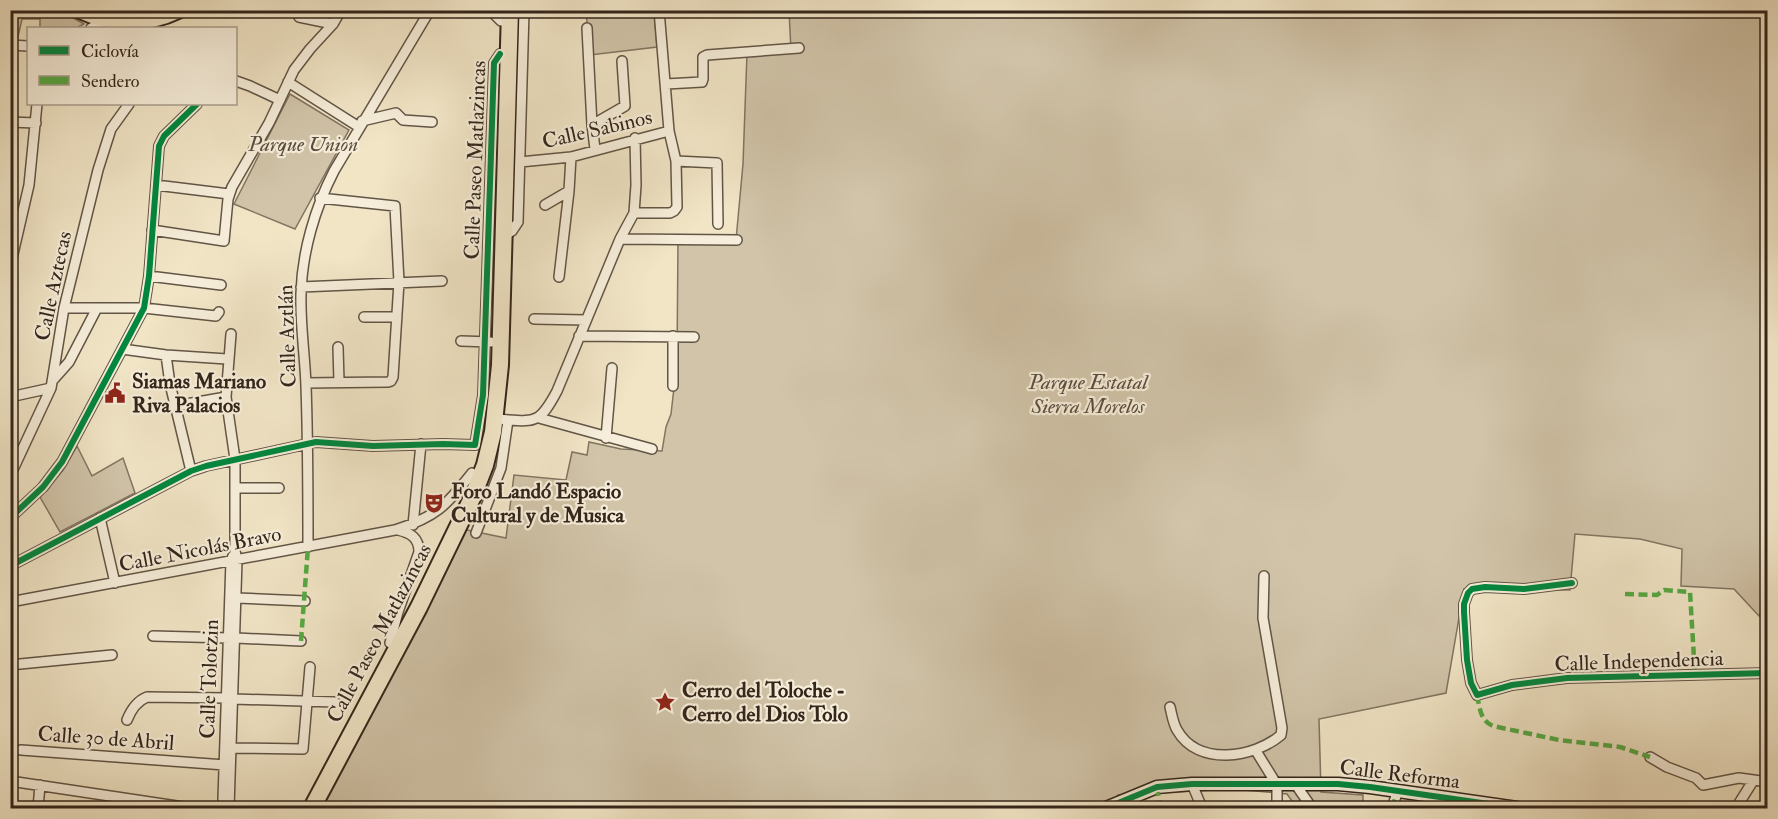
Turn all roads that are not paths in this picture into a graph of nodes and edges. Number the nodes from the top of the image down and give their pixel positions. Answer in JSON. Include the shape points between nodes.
{"nodes":[{"id":1,"x":80,"y":10,"type":"edge"},
{"id":2,"x":178,"y":10,"type":"edge"},
{"id":3,"x":341,"y":10,"type":"edge"},
{"id":4,"x":430,"y":10,"type":"edge"},
{"id":5,"x":531,"y":10,"type":"edge"},
{"id":6,"x":659,"y":10,"type":"edge"},
{"id":7,"x":500,"y":13,"type":"edge"},
{"id":8,"x":299,"y":17,"type":"dead end"},
{"id":9,"x":108,"y":20,"type":"junction"},
{"id":10,"x":333,"y":24,"type":"junction"},
{"id":11,"x":93,"y":27,"type":"edge"},
{"id":12,"x":587,"y":28,"type":"dead end"},
{"id":13,"x":10,"y":45,"type":"edge"},
{"id":14,"x":27,"y":46,"type":"edge"},
{"id":15,"x":799,"y":48,"type":"dead end"},
{"id":16,"x":500,"y":54,"type":"junction"},
{"id":17,"x":622,"y":61,"type":"dead end"},
{"id":18,"x":237,"y":81,"type":"edge"},
{"id":19,"x":288,"y":82,"type":"junction"},
{"id":20,"x":666,"y":84,"type":"junction"},
{"id":21,"x":279,"y":100,"type":"junction"},
{"id":22,"x":522,"y":101,"type":"junction"},
{"id":23,"x":37,"y":105,"type":"edge"},
{"id":24,"x":128,"y":105,"type":"edge"},
{"id":25,"x":195,"y":105,"type":"edge"},
{"id":26,"x":507,"y":112,"type":"junction"},
{"id":27,"x":10,"y":122,"type":"edge"},
{"id":28,"x":432,"y":122,"type":"dead end"},
{"id":29,"x":36,"y":123,"type":"junction"},
{"id":30,"x":361,"y":124,"type":"junction"},
{"id":31,"x":592,"y":125,"type":"junction"},
{"id":32,"x":669,"y":131,"type":"junction"},
{"id":33,"x":635,"y":138,"type":"junction"},
{"id":34,"x":595,"y":149,"type":"junction"},
{"id":35,"x":571,"y":157,"type":"junction"},
{"id":36,"x":676,"y":161,"type":"junction"},
{"id":37,"x":520,"y":162,"type":"junction"},
{"id":38,"x":156,"y":185,"type":"junction"},
{"id":39,"x":570,"y":191,"type":"junction"},
{"id":40,"x":229,"y":194,"type":"junction"},
{"id":41,"x":320,"y":198,"type":"junction"},
{"id":42,"x":545,"y":205,"type":"dead end"},
{"id":43,"x":633,"y":213,"type":"junction"},
{"id":44,"x":718,"y":224,"type":"dead end"},
{"id":45,"x":152,"y":230,"type":"junction"},
{"id":46,"x":504,"y":236,"type":"junction"},
{"id":47,"x":620,"y":239,"type":"junction"},
{"id":48,"x":737,"y":240,"type":"dead end"},
{"id":49,"x":10,"y":267,"type":"edge"},
{"id":50,"x":149,"y":276,"type":"junction"},
{"id":51,"x":559,"y":277,"type":"dead end"},
{"id":52,"x":442,"y":281,"type":"dead end"},
{"id":53,"x":399,"y":282,"type":"junction"},
{"id":54,"x":221,"y":285,"type":"dead end"},
{"id":55,"x":301,"y":287,"type":"junction"},
{"id":56,"x":64,"y":308,"type":"junction"},
{"id":57,"x":98,"y":308,"type":"junction"},
{"id":58,"x":144,"y":308,"type":"junction"},
{"id":59,"x":497,"y":308,"type":"junction"},
{"id":60,"x":219,"y":312,"type":"dead end"},
{"id":61,"x":364,"y":317,"type":"dead end"},
{"id":62,"x":397,"y":317,"type":"junction"},
{"id":63,"x":534,"y":319,"type":"dead end"},
{"id":64,"x":586,"y":320,"type":"junction"},
{"id":65,"x":231,"y":334,"type":"dead end"},
{"id":66,"x":579,"y":336,"type":"junction"},
{"id":67,"x":673,"y":336,"type":"junction"},
{"id":68,"x":694,"y":337,"type":"dead end"},
{"id":69,"x":461,"y":341,"type":"dead end"},
{"id":70,"x":488,"y":342,"type":"junction"},
{"id":71,"x":338,"y":347,"type":"dead end"},
{"id":72,"x":122,"y":349,"type":"junction"},
{"id":73,"x":166,"y":355,"type":"junction"},
{"id":74,"x":228,"y":359,"type":"junction"},
{"id":75,"x":612,"y":368,"type":"dead end"},
{"id":76,"x":339,"y":382,"type":"junction"},
{"id":77,"x":306,"y":383,"type":"junction"},
{"id":78,"x":52,"y":384,"type":"junction"},
{"id":79,"x":673,"y":386,"type":"dead end"},
{"id":80,"x":10,"y":397,"type":"edge"},
{"id":81,"x":226,"y":397,"type":"junction"},
{"id":82,"x":175,"y":406,"type":"junction"},
{"id":83,"x":539,"y":418,"type":"junction"},
{"id":84,"x":502,"y":419,"type":"junction"},
{"id":85,"x":606,"y":438,"type":"junction"},
{"id":86,"x":308,"y":443,"type":"junction"},
{"id":87,"x":421,"y":444,"type":"junction"},
{"id":88,"x":652,"y":449,"type":"dead end"},
{"id":89,"x":236,"y":459,"type":"junction"},
{"id":90,"x":13,"y":466,"type":"edge"},
{"id":91,"x":191,"y":471,"type":"junction"},
{"id":92,"x":472,"y":473,"type":"junction"},
{"id":93,"x":10,"y":476,"type":"edge"},
{"id":94,"x":236,"y":488,"type":"junction"},
{"id":95,"x":279,"y":488,"type":"dead end"},
{"id":96,"x":10,"y":518,"type":"edge"},
{"id":97,"x":100,"y":518,"type":"junction"},
{"id":98,"x":413,"y":525,"type":"junction"},
{"id":99,"x":395,"y":530,"type":"junction"},
{"id":100,"x":476,"y":533,"type":"dead end"},
{"id":101,"x":308,"y":547,"type":"junction"},
{"id":102,"x":235,"y":557,"type":"junction"},
{"id":103,"x":10,"y":566,"type":"edge"},
{"id":104,"x":1264,"y":576,"type":"dead end"},
{"id":105,"x":115,"y":583,"type":"junction"},
{"id":106,"x":1572,"y":583,"type":"dead end"},
{"id":107,"x":237,"y":598,"type":"junction"},
{"id":108,"x":305,"y":601,"type":"dead end"},
{"id":109,"x":10,"y":602,"type":"edge"},
{"id":110,"x":153,"y":636,"type":"dead end"},
{"id":111,"x":232,"y":638,"type":"junction"},
{"id":112,"x":301,"y":641,"type":"dead end"},
{"id":113,"x":390,"y":643,"type":"junction"},
{"id":114,"x":112,"y":655,"type":"dead end"},
{"id":115,"x":10,"y":665,"type":"edge"},
{"id":116,"x":310,"y":667,"type":"dead end"},
{"id":117,"x":1767,"y":673,"type":"edge"},
{"id":118,"x":231,"y":698,"type":"junction"},
{"id":119,"x":307,"y":701,"type":"junction"},
{"id":120,"x":335,"y":702,"type":"dead end"},
{"id":121,"x":1170,"y":707,"type":"dead end"},
{"id":122,"x":127,"y":720,"type":"dead end"},
{"id":123,"x":354,"y":722,"type":"junction"},
{"id":124,"x":232,"y":748,"type":"junction"},
{"id":125,"x":21,"y":750,"type":"dead end"},
{"id":126,"x":1257,"y":751,"type":"junction"},
{"id":127,"x":1650,"y":757,"type":"dead end"},
{"id":128,"x":225,"y":765,"type":"junction"},
{"id":129,"x":10,"y":781,"type":"edge"},
{"id":130,"x":1767,"y":782,"type":"edge"},
{"id":131,"x":1752,"y":783,"type":"junction"},
{"id":132,"x":1192,"y":784,"type":"junction"},
{"id":133,"x":40,"y":785,"type":"junction"},
{"id":134,"x":1277,"y":785,"type":"junction"},
{"id":135,"x":1296,"y":785,"type":"junction"},
{"id":136,"x":1398,"y":790,"type":"junction"},
{"id":137,"x":112,"y":796,"type":"junction"},
{"id":138,"x":1449,"y":804,"type":"edge"},
{"id":139,"x":1472,"y":805,"type":"edge"},
{"id":140,"x":1737,"y":805,"type":"edge"},
{"id":141,"x":174,"y":807,"type":"edge"},
{"id":142,"x":38,"y":808,"type":"edge"},
{"id":143,"x":112,"y":808,"type":"edge"},
{"id":144,"x":190,"y":808,"type":"edge"},
{"id":145,"x":223,"y":808,"type":"edge"},
{"id":146,"x":229,"y":808,"type":"edge"},
{"id":147,"x":303,"y":808,"type":"edge"},
{"id":148,"x":312,"y":808,"type":"edge"},
{"id":149,"x":1106,"y":808,"type":"edge"},
{"id":150,"x":1202,"y":808,"type":"edge"},
{"id":151,"x":1276,"y":808,"type":"edge"},
{"id":152,"x":1312,"y":808,"type":"edge"},
{"id":153,"x":1392,"y":808,"type":"edge"},
{"id":154,"x":1517,"y":808,"type":"edge"}],
"edges":[{"from":1,"to":9,"type":"highway"},
{"from":2,"to":9,"type":"highway","via":[[143,21]]},
{"from":3,"to":10,"type":"street"},
{"from":4,"to":30,"type":"street","name":"Calle Aztlán"},
{"from":5,"to":22,"type":"street","via":[[524,11]]},
{"from":6,"to":20,"type":"street","name":"Calle Sabinos"},
{"from":7,"to":16,"type":"highway","name":"Calle Paseo Matlazincas"},
{"from":7,"to":26,"type":"highway","name":"Calle Paseo Matlazincas"},
{"from":8,"to":10,"type":"street"},
{"from":9,"to":11,"type":"street"},
{"from":10,"to":19,"type":"street","via":[[301,60]]},
{"from":12,"to":31,"type":"street"},
{"from":13,"to":14,"type":"street"},
{"from":15,"to":20,"type":"street","via":[[707,55],[703,57],[702,82]]},
{"from":16,"to":59,"type":"highway","name":"Calle Paseo Matlazincas"},
{"from":16,"to":70,"type":"street","via":[[494,63]]},
{"from":17,"to":31,"type":"street","via":[[625,106]]},
{"from":18,"to":21,"type":"street"},
{"from":19,"to":21,"type":"street"},
{"from":19,"to":30,"type":"street"},
{"from":20,"to":32,"type":"street","name":"Calle Sabinos"},
{"from":21,"to":40,"type":"street"},
{"from":22,"to":26,"type":"street"},
{"from":22,"to":37,"type":"street"},
{"from":23,"to":29,"type":"street"},
{"from":24,"to":56,"type":"street","name":"Calle Aztecas","via":[[108,137]]},
{"from":25,"to":38,"type":"street","via":[[161,141]]},
{"from":26,"to":46,"type":"highway","name":"Calle Paseo Matlazincas"},
{"from":27,"to":29,"type":"street"},
{"from":28,"to":30,"type":"street","via":[[401,119],[396,112]]},
{"from":29,"to":49,"type":"street","via":[[29,185]]},
{"from":30,"to":41,"type":"street","name":"Calle Aztlán"},
{"from":31,"to":34,"type":"street"},
{"from":32,"to":33,"type":"street","name":"Calle Sabinos"},
{"from":32,"to":36,"type":"street"},
{"from":33,"to":34,"type":"street","name":"Calle Sabinos"},
{"from":33,"to":43,"type":"street"},
{"from":34,"to":35,"type":"street","name":"Calle Sabinos"},
{"from":35,"to":37,"type":"street","name":"Calle Sabinos"},
{"from":35,"to":39,"type":"street"},
{"from":36,"to":43,"type":"street","via":[[676,209],[670,213]]},
{"from":36,"to":44,"type":"street","via":[[717,163]]},
{"from":37,"to":46,"type":"street","via":[[518,222]]},
{"from":38,"to":40,"type":"street"},
{"from":38,"to":45,"type":"street"},
{"from":39,"to":42,"type":"street"},
{"from":39,"to":51,"type":"street"},
{"from":40,"to":45,"type":"street","via":[[224,241]]},
{"from":41,"to":53,"type":"street","via":[[396,207]]},
{"from":41,"to":55,"type":"street","name":"Calle Aztlán"},
{"from":43,"to":47,"type":"street"},
{"from":45,"to":50,"type":"street"},
{"from":46,"to":59,"type":"highway","name":"Calle Paseo Matlazincas"},
{"from":47,"to":48,"type":"street"},
{"from":47,"to":64,"type":"street"},
{"from":50,"to":54,"type":"street"},
{"from":50,"to":58,"type":"street"},
{"from":52,"to":53,"type":"street"},
{"from":53,"to":55,"type":"street"},
{"from":53,"to":62,"type":"street"},
{"from":55,"to":77,"type":"street","name":"Calle Aztlán"},
{"from":56,"to":57,"type":"street"},
{"from":56,"to":78,"type":"street","name":"Calle Aztecas"},
{"from":57,"to":58,"type":"street"},
{"from":57,"to":78,"type":"street","via":[[69,362]]},
{"from":58,"to":60,"type":"street","via":[[216,315]]},
{"from":58,"to":72,"type":"street"},
{"from":59,"to":70,"type":"highway","name":"Calle Paseo Matlazincas"},
{"from":59,"to":84,"type":"highway","name":"Calle Paseo Matlazincas"},
{"from":61,"to":62,"type":"street"},
{"from":62,"to":76,"type":"street","via":[[391,381]]},
{"from":63,"to":64,"type":"street"},
{"from":64,"to":66,"type":"street"},
{"from":65,"to":74,"type":"street","name":"Calle Tolotzin"},
{"from":66,"to":67,"type":"street"},
{"from":66,"to":83,"type":"street","via":[[557,391]]},
{"from":67,"to":68,"type":"street"},
{"from":67,"to":79,"type":"street"},
{"from":69,"to":70,"type":"street"},
{"from":70,"to":87,"type":"street","via":[[475,445]]},
{"from":70,"to":92,"type":"highway","name":"Calle Paseo Matlazincas","via":[[487,411]]},
{"from":71,"to":76,"type":"street"},
{"from":72,"to":73,"type":"street"},
{"from":72,"to":96,"type":"street","via":[[62,462],[43,487]]},
{"from":73,"to":74,"type":"street"},
{"from":73,"to":82,"type":"street"},
{"from":74,"to":81,"type":"street","name":"Calle Tolotzin"},
{"from":75,"to":85,"type":"street"},
{"from":76,"to":77,"type":"street"},
{"from":77,"to":86,"type":"street","name":"Calle Aztlán"},
{"from":78,"to":80,"type":"street"},
{"from":78,"to":90,"type":"street","name":"Calle Aztecas"},
{"from":81,"to":82,"type":"street"},
{"from":81,"to":89,"type":"street","name":"Calle Tolotzin"},
{"from":82,"to":91,"type":"street"},
{"from":83,"to":84,"type":"street"},
{"from":83,"to":85,"type":"street"},
{"from":84,"to":100,"type":"street","via":[[501,468]]},
{"from":84,"to":123,"type":"highway","name":"Calle Paseo Matlazincas","via":[[462,522]]},
{"from":85,"to":88,"type":"street"},
{"from":86,"to":87,"type":"street"},
{"from":86,"to":89,"type":"street"},
{"from":86,"to":101,"type":"street","name":"Calle Aztlán"},
{"from":87,"to":98,"type":"street"},
{"from":89,"to":91,"type":"street"},
{"from":89,"to":94,"type":"street","name":"Calle Tolotzin"},
{"from":90,"to":93,"type":"street","name":"Calle Aztecas"},
{"from":91,"to":97,"type":"street"},
{"from":92,"to":98,"type":"street","name":"Calle Nicolás Bravo","via":[[444,507]]},
{"from":92,"to":113,"type":"highway","name":"Calle Paseo Matlazincas","via":[[452,524]]},
{"from":94,"to":95,"type":"street"},
{"from":94,"to":102,"type":"street","name":"Calle Tolotzin"},
{"from":97,"to":103,"type":"street"},
{"from":97,"to":105,"type":"street"},
{"from":98,"to":99,"type":"street","name":"Calle Nicolás Bravo"},
{"from":99,"to":101,"type":"street","name":"Calle Nicolás Bravo"},
{"from":99,"to":113,"type":"street","via":[[414,537],[419,552]]},
{"from":101,"to":102,"type":"street","name":"Calle Nicolás Bravo"},
{"from":102,"to":105,"type":"street","name":"Calle Nicolás Bravo"},
{"from":102,"to":107,"type":"street","name":"Calle Tolotzin"},
{"from":102,"to":111,"type":"street","name":"Calle Tolotzin"},
{"from":104,"to":126,"type":"street","via":[[1263,618],[1282,732]]},
{"from":105,"to":109,"type":"street","name":"Calle Nicolás Bravo"},
{"from":106,"to":117,"type":"street","name":"Calle Independencia","via":[[1524,590],[1485,586],[1468,593],[1464,604],[1467,660],[1477,695],[1512,685],[1568,678]]},
{"from":107,"to":108,"type":"street"},
{"from":107,"to":111,"type":"street","name":"Calle Tolotzin"},
{"from":110,"to":111,"type":"street"},
{"from":111,"to":112,"type":"street"},
{"from":111,"to":118,"type":"street","name":"Calle Tolotzin"},
{"from":113,"to":123,"type":"highway","name":"Calle Paseo Matlazincas"},
{"from":114,"to":115,"type":"street"},
{"from":116,"to":119,"type":"street"},
{"from":118,"to":119,"type":"street"},
{"from":118,"to":122,"type":"street","via":[[147,697],[137,703]]},
{"from":118,"to":124,"type":"street","name":"Calle Tolotzin"},
{"from":118,"to":128,"type":"street","name":"Calle Tolotzin"},
{"from":119,"to":120,"type":"street"},
{"from":119,"to":124,"type":"street","via":[[303,749]]},
{"from":121,"to":126,"type":"street","via":[[1176,729],[1197,749],[1239,755]]},
{"from":123,"to":147,"type":"highway","name":"Calle Paseo Matlazincas"},
{"from":123,"to":148,"type":"highway","name":"Calle Paseo Matlazincas"},
{"from":124,"to":146,"type":"street","name":"Calle Tolotzin"},
{"from":125,"to":128,"type":"street","name":"Calle 30 de Abril"},
{"from":126,"to":134,"type":"street"},
{"from":127,"to":131,"type":"street","via":[[1703,785],[1739,778]]},
{"from":128,"to":145,"type":"street","name":"Calle Tolotzin"},
{"from":129,"to":133,"type":"street"},
{"from":130,"to":131,"type":"street"},
{"from":131,"to":140,"type":"street"},
{"from":132,"to":134,"type":"street","name":"Calle Reforma"},
{"from":132,"to":149,"type":"street","name":"Calle Reforma","via":[[1157,787]]},
{"from":132,"to":150,"type":"street"},
{"from":133,"to":137,"type":"street"},
{"from":133,"to":142,"type":"street"},
{"from":134,"to":135,"type":"street","name":"Calle Reforma"},
{"from":134,"to":151,"type":"street"},
{"from":135,"to":136,"type":"street","name":"Calle Reforma","via":[[1338,784]]},
{"from":135,"to":152,"type":"street"},
{"from":136,"to":138,"type":"street","name":"Calle Reforma"},
{"from":136,"to":153,"type":"street"},
{"from":137,"to":141,"type":"street"},
{"from":137,"to":143,"type":"street"},
{"from":138,"to":139,"type":"street","name":"Calle Reforma"},
{"from":139,"to":154,"type":"street","name":"Calle Reforma"},
{"from":141,"to":144,"type":"street"}]}
